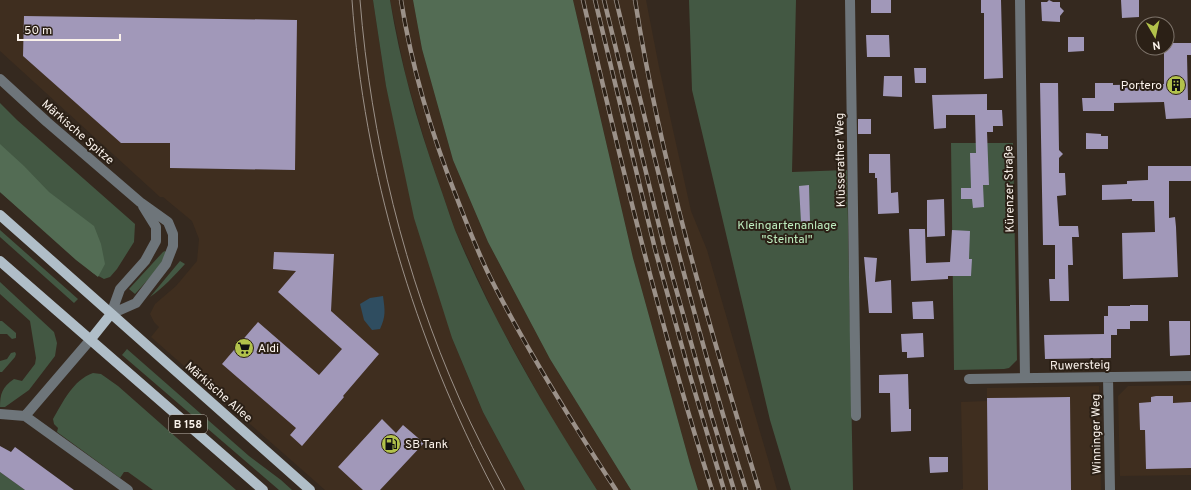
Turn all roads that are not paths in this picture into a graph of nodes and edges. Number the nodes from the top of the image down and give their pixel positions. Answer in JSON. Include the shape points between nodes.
{"nodes":[{"id":1,"x":850,"y":0,"type":"edge"},
{"id":2,"x":1020,"y":0,"type":"edge"},
{"id":3,"x":0,"y":79,"type":"edge"},
{"id":4,"x":140,"y":202,"type":"junction"},
{"id":5,"x":0,"y":215,"type":"edge"},
{"id":6,"x":0,"y":261,"type":"edge"},
{"id":7,"x":111,"y":314,"type":"junction"},
{"id":8,"x":91,"y":339,"type":"junction"},
{"id":9,"x":1191,"y":376,"type":"edge"},
{"id":10,"x":1108,"y":377,"type":"junction"},
{"id":11,"x":1025,"y":378,"type":"junction"},
{"id":12,"x":969,"y":380,"type":"dead end"},
{"id":13,"x":0,"y":414,"type":"edge"},
{"id":14,"x":25,"y":416,"type":"junction"},
{"id":15,"x":856,"y":416,"type":"dead end"},
{"id":16,"x":128,"y":490,"type":"edge"},
{"id":17,"x":263,"y":490,"type":"edge"},
{"id":18,"x":310,"y":490,"type":"edge"},
{"id":19,"x":1110,"y":490,"type":"edge"}],
"edges":[{"from":1,"to":15,"type":"street","name":"Klüsserather Weg"},
{"from":2,"to":11,"type":"street","name":"Kürenzer Straße"},
{"from":3,"to":4,"type":"street","name":"Märkische Spitze"},
{"from":4,"to":7,"type":"street","name":"Märkische Spitze","via":[[156,227],[156,241],[145,261],[120,289]]},
{"from":4,"to":7,"type":"street","name":"Märkische Spitze","via":[[168,222],[173,234],[173,246],[166,264],[136,303]]},
{"from":5,"to":7,"type":"main road","name":"Märkische Allee","number":"B 158"},
{"from":6,"to":8,"type":"main road","number":"B 158"},
{"from":7,"to":8,"type":"main road"},
{"from":7,"to":18,"type":"main road","name":"Märkische Allee","number":"B 158"},
{"from":8,"to":14,"type":"street"},
{"from":8,"to":17,"type":"main road","number":"B 158"},
{"from":9,"to":10,"type":"street","name":"Ruwersteig"},
{"from":10,"to":11,"type":"street","name":"Ruwersteig"},
{"from":10,"to":19,"type":"street","name":"Winninger Weg"},
{"from":11,"to":12,"type":"street","name":"Ruwersteig"},
{"from":13,"to":14,"type":"street"},
{"from":14,"to":16,"type":"street"}]}
